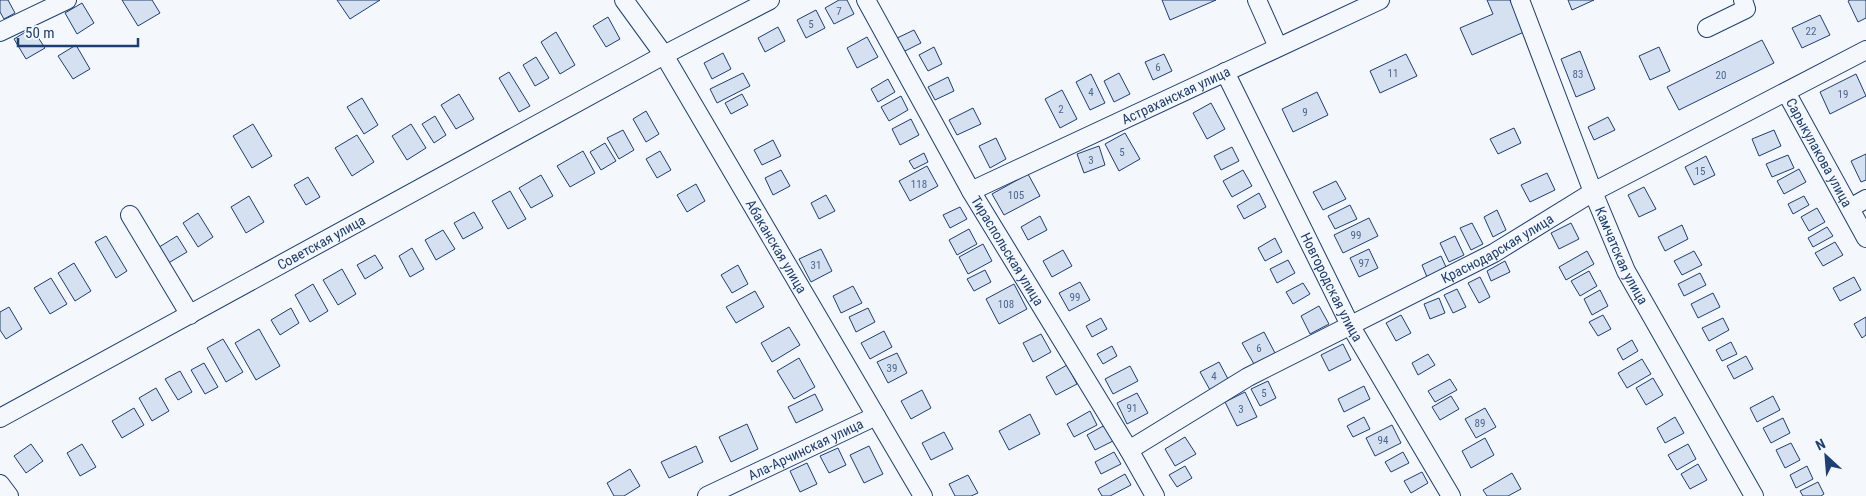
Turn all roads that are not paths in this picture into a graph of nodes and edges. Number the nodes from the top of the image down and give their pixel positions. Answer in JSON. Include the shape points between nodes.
{"nodes":[{"id":1,"x":67,"y":0,"type":"edge"},
{"id":2,"x":624,"y":0,"type":"edge"},
{"id":3,"x":770,"y":0,"type":"edge"},
{"id":4,"x":866,"y":0,"type":"edge"},
{"id":5,"x":1257,"y":0,"type":"edge"},
{"id":6,"x":1520,"y":0,"type":"edge"},
{"id":7,"x":1743,"y":0,"type":"edge"},
{"id":8,"x":1373,"y":2,"type":"edge"},
{"id":9,"x":1707,"y":28,"type":"dead end"},
{"id":10,"x":0,"y":32,"type":"edge"},
{"id":11,"x":1278,"y":47,"type":"junction"},
{"id":12,"x":1866,"y":50,"type":"edge"},
{"id":13,"x":664,"y":55,"type":"junction"},
{"id":14,"x":1225,"y":72,"type":"junction"},
{"id":15,"x":1786,"y":92,"type":"junction"},
{"id":16,"x":971,"y":191,"type":"junction"},
{"id":17,"x":1592,"y":192,"type":"junction"},
{"id":18,"x":1866,"y":199,"type":"edge"},
{"id":19,"x":1850,"y":208,"type":"junction"},
{"id":20,"x":130,"y":215,"type":"dead end"},
{"id":21,"x":1866,"y":238,"type":"edge"},
{"id":22,"x":190,"y":314,"type":"junction"},
{"id":23,"x":1350,"y":325,"type":"junction"},
{"id":24,"x":876,"y":416,"type":"junction"},
{"id":25,"x":0,"y":418,"type":"edge"},
{"id":26,"x":1129,"y":450,"type":"junction"},
{"id":27,"x":0,"y":484,"type":"edge"},
{"id":28,"x":8,"y":496,"type":"edge"},
{"id":29,"x":707,"y":496,"type":"edge"},
{"id":30,"x":923,"y":496,"type":"edge"},
{"id":31,"x":1155,"y":496,"type":"edge"},
{"id":32,"x":1451,"y":496,"type":"edge"},
{"id":33,"x":1754,"y":496,"type":"edge"}],
"edges":[{"from":1,"to":10,"type":"street"},
{"from":2,"to":13,"type":"street","name":"Абаканская улица"},
{"from":3,"to":13,"type":"street","name":"Советская улица"},
{"from":4,"to":16,"type":"street","name":"Тираспольская улица"},
{"from":5,"to":11,"type":"street"},
{"from":6,"to":17,"type":"street","name":"Камчатская улица"},
{"from":7,"to":9,"type":"street","via":[[1746,9]]},
{"from":8,"to":11,"type":"street","name":"Астраханская улица"},
{"from":11,"to":14,"type":"street","name":"Астраханская улица"},
{"from":12,"to":15,"type":"street","name":"Краснодарская улица"},
{"from":13,"to":22,"type":"street","name":"Советская улица"},
{"from":13,"to":24,"type":"street","name":"Абаканская улица"},
{"from":14,"to":16,"type":"street","name":"Астраханская улица"},
{"from":14,"to":23,"type":"street","name":"Новгородская улица"},
{"from":15,"to":17,"type":"street","name":"Краснодарская улица"},
{"from":15,"to":19,"type":"street","name":"Сарыкулакова улица"},
{"from":16,"to":26,"type":"street","name":"Тираспольская улица"},
{"from":17,"to":23,"type":"street","name":"Краснодарская улица","via":[[1494,253]]},
{"from":17,"to":33,"type":"street","name":"Камчатская улица","via":[[1626,271]]},
{"from":18,"to":19,"type":"street"},
{"from":19,"to":21,"type":"street","name":"Сарыкулакова улица"},
{"from":20,"to":22,"type":"street"},
{"from":22,"to":25,"type":"street","name":"Советская улица"},
{"from":23,"to":26,"type":"street","name":"Краснодарская улица","via":[[1248,377]]},
{"from":23,"to":32,"type":"street","name":"Новгородская улица"},
{"from":24,"to":29,"type":"street","name":"Ала-Арчинская улица"},
{"from":24,"to":30,"type":"street","name":"Абаканская улица"},
{"from":26,"to":31,"type":"street","name":"Тираспольская улица"},
{"from":27,"to":28,"type":"street"}]}
